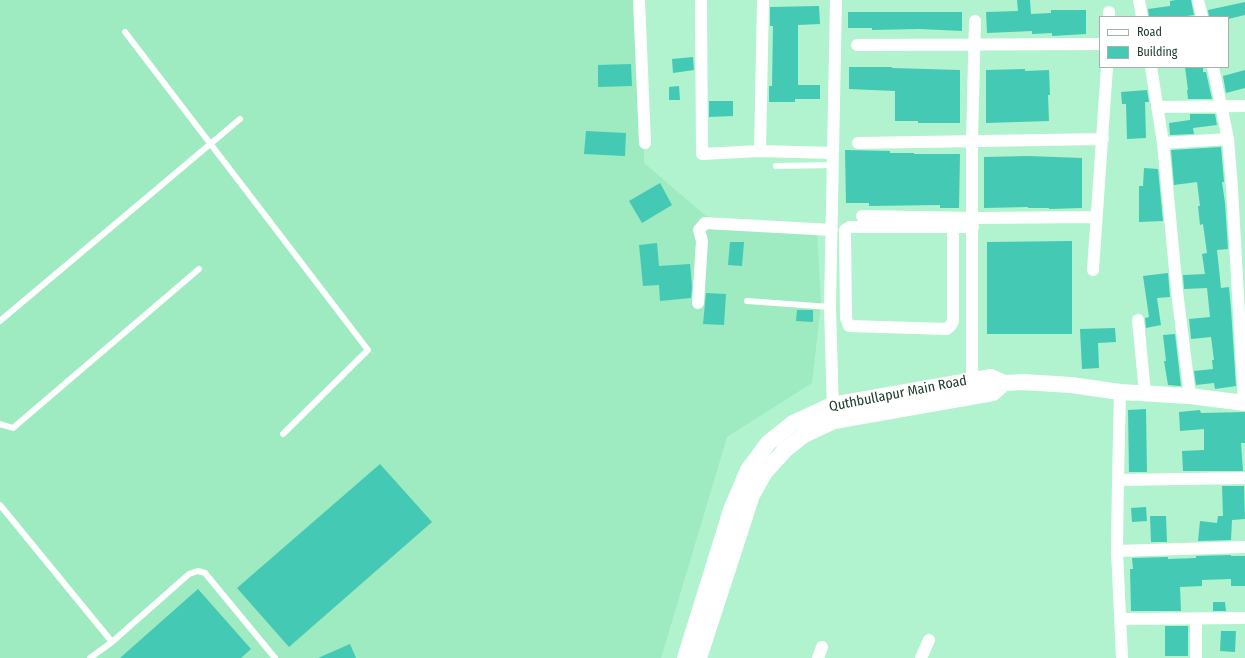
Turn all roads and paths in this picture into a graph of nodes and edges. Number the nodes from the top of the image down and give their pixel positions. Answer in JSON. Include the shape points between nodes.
{"nodes":[{"id":1,"x":639,"y":0,"type":"edge"},
{"id":2,"x":701,"y":0,"type":"edge"},
{"id":3,"x":763,"y":0,"type":"edge"},
{"id":4,"x":836,"y":0,"type":"edge"},
{"id":5,"x":1139,"y":0,"type":"edge"},
{"id":6,"x":1198,"y":0,"type":"edge"},
{"id":7,"x":1142,"y":16,"type":"edge"},
{"id":8,"x":1202,"y":16,"type":"edge"},
{"id":9,"x":975,"y":21,"type":"dead end"},
{"id":10,"x":125,"y":32,"type":"dead end"},
{"id":11,"x":1099,"y":44,"type":"edge"},
{"id":12,"x":857,"y":45,"type":"dead end"},
{"id":13,"x":974,"y":45,"type":"junction"},
{"id":14,"x":1108,"y":68,"type":"edge"},
{"id":15,"x":1151,"y":68,"type":"edge"},
{"id":16,"x":1213,"y":68,"type":"edge"},
{"id":17,"x":1245,"y":106,"type":"edge"},
{"id":18,"x":1158,"y":107,"type":"junction"},
{"id":19,"x":1222,"y":107,"type":"junction"},
{"id":20,"x":240,"y":119,"type":"dead end"},
{"id":21,"x":1103,"y":139,"type":"junction"},
{"id":22,"x":1228,"y":139,"type":"junction"},
{"id":23,"x":972,"y":141,"type":"junction"},
{"id":24,"x":645,"y":143,"type":"dead end"},
{"id":25,"x":858,"y":143,"type":"dead end"},
{"id":26,"x":1163,"y":143,"type":"junction"},
{"id":27,"x":210,"y":144,"type":"junction"},
{"id":28,"x":760,"y":151,"type":"junction"},
{"id":29,"x":833,"y":159,"type":"junction"},
{"id":30,"x":776,"y":166,"type":"dead end"},
{"id":31,"x":862,"y":216,"type":"dead end"},
{"id":32,"x":1096,"y":217,"type":"junction"},
{"id":33,"x":973,"y":222,"type":"junction"},
{"id":34,"x":953,"y":227,"type":"junction"},
{"id":35,"x":832,"y":230,"type":"junction"},
{"id":36,"x":199,"y":269,"type":"dead end"},
{"id":37,"x":1093,"y":270,"type":"dead end"},
{"id":38,"x":747,"y":301,"type":"dead end"},
{"id":39,"x":698,"y":304,"type":"dead end"},
{"id":40,"x":830,"y":307,"type":"junction"},
{"id":41,"x":1138,"y":320,"type":"dead end"},
{"id":42,"x":0,"y":321,"type":"edge"},
{"id":43,"x":972,"y":379,"type":"junction"},
{"id":44,"x":1004,"y":383,"type":"junction"},
{"id":45,"x":1120,"y":392,"type":"junction"},
{"id":46,"x":1144,"y":394,"type":"junction"},
{"id":47,"x":1190,"y":396,"type":"junction"},
{"id":48,"x":1244,"y":403,"type":"edge"},
{"id":49,"x":832,"y":405,"type":"junction"},
{"id":50,"x":834,"y":421,"type":"junction"},
{"id":51,"x":0,"y":424,"type":"edge"},
{"id":52,"x":283,"y":434,"type":"dead end"},
{"id":53,"x":1245,"y":478,"type":"edge"},
{"id":54,"x":1118,"y":480,"type":"junction"},
{"id":55,"x":0,"y":505,"type":"edge"},
{"id":56,"x":1245,"y":547,"type":"edge"},
{"id":57,"x":1117,"y":551,"type":"junction"},
{"id":58,"x":1245,"y":618,"type":"edge"},
{"id":59,"x":1120,"y":619,"type":"junction"},
{"id":60,"x":1196,"y":619,"type":"junction"},
{"id":61,"x":929,"y":640,"type":"dead end"},
{"id":62,"x":112,"y":642,"type":"junction"},
{"id":63,"x":90,"y":658,"type":"edge"},
{"id":64,"x":275,"y":658,"type":"edge"},
{"id":65,"x":685,"y":658,"type":"edge"},
{"id":66,"x":698,"y":658,"type":"edge"},
{"id":67,"x":921,"y":658,"type":"edge"},
{"id":68,"x":1122,"y":658,"type":"edge"},
{"id":69,"x":1196,"y":658,"type":"edge"}],
"edges":[{"from":1,"to":24,"type":"street"},
{"from":2,"to":28,"type":"street","via":[[702,154]]},
{"from":3,"to":28,"type":"street"},
{"from":4,"to":29,"type":"street"},
{"from":5,"to":7,"type":"street"},
{"from":6,"to":8,"type":"street"},
{"from":9,"to":13,"type":"street"},
{"from":10,"to":27,"type":"lane"},
{"from":11,"to":13,"type":"street"},
{"from":12,"to":13,"type":"street"},
{"from":13,"to":23,"type":"street"},
{"from":14,"to":21,"type":"street"},
{"from":15,"to":18,"type":"street"},
{"from":16,"to":19,"type":"street"},
{"from":17,"to":19,"type":"street"},
{"from":18,"to":19,"type":"street"},
{"from":18,"to":26,"type":"street"},
{"from":19,"to":22,"type":"street"},
{"from":20,"to":27,"type":"lane"},
{"from":21,"to":23,"type":"street"},
{"from":21,"to":32,"type":"street"},
{"from":22,"to":26,"type":"street"},
{"from":22,"to":48,"type":"street"},
{"from":23,"to":25,"type":"street"},
{"from":23,"to":33,"type":"street"},
{"from":26,"to":47,"type":"street"},
{"from":27,"to":42,"type":"lane"},
{"from":27,"to":52,"type":"lane","via":[[368,350]]},
{"from":28,"to":29,"type":"street"},
{"from":29,"to":30,"type":"lane"},
{"from":29,"to":35,"type":"street"},
{"from":31,"to":33,"type":"street"},
{"from":32,"to":33,"type":"street"},
{"from":32,"to":37,"type":"street"},
{"from":33,"to":34,"type":"street"},
{"from":33,"to":43,"type":"street"},
{"from":34,"to":34,"type":"street","via":[[850,227],[845,230],[846,318],[849,326],[947,329],[951,326]]},
{"from":35,"to":39,"type":"street","via":[[705,223],[699,230],[702,241]]},
{"from":35,"to":40,"type":"street"},
{"from":36,"to":51,"type":"lane","via":[[13,428]]},
{"from":38,"to":40,"type":"lane"},
{"from":40,"to":49,"type":"street"},
{"from":41,"to":46,"type":"street"},
{"from":43,"to":44,"type":"main road","name":"Quthbullapur Main Road","via":[[990,377]]},
{"from":43,"to":49,"type":"main road","name":"Quthbullapur Main Road"},
{"from":44,"to":45,"type":"main road","name":"Quthbullapur Main Road","via":[[1071,385]]},
{"from":44,"to":50,"type":"main road","name":"Quthbullapur Main Road","via":[[993,392]]},
{"from":45,"to":46,"type":"main road","name":"Quthbullapur Main Road"},
{"from":45,"to":54,"type":"street"},
{"from":46,"to":47,"type":"main road","name":"Quthbullapur Main Road"},
{"from":47,"to":48,"type":"main road","name":"Quthbullapur Main Road"},
{"from":49,"to":50,"type":"street"},
{"from":49,"to":65,"type":"main road","name":"Quthbullapur Main Road","via":[[793,423],[768,443],[748,470],[731,510]]},
{"from":50,"to":66,"type":"main road","name":"Quthbullapur Main Road","via":[[804,435],[785,450],[766,472],[752,495]]},
{"from":53,"to":54,"type":"street"},
{"from":54,"to":57,"type":"street"},
{"from":55,"to":62,"type":"lane"},
{"from":56,"to":57,"type":"street"},
{"from":57,"to":59,"type":"street"},
{"from":58,"to":60,"type":"street"},
{"from":59,"to":60,"type":"street"},
{"from":59,"to":68,"type":"street"},
{"from":60,"to":69,"type":"street"},
{"from":61,"to":67,"type":"street"},
{"from":62,"to":63,"type":"lane"},
{"from":62,"to":64,"type":"lane","via":[[189,574],[198,571],[205,573]]}]}
